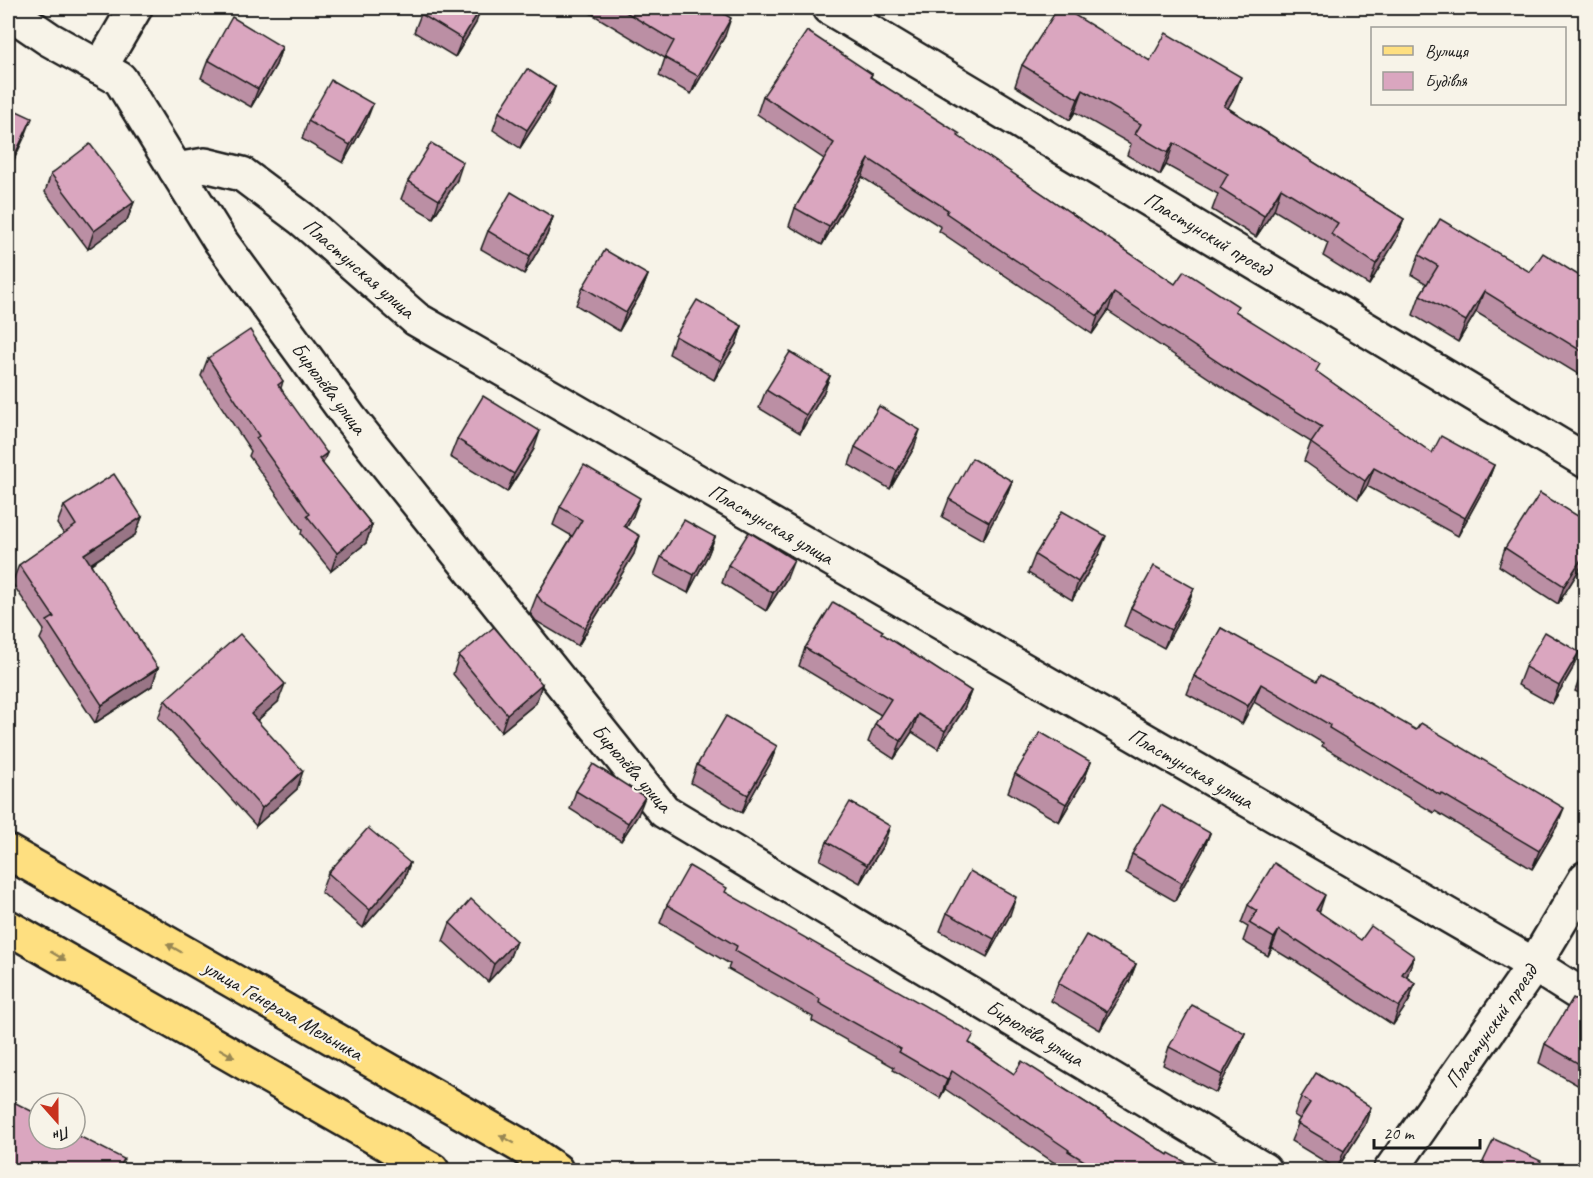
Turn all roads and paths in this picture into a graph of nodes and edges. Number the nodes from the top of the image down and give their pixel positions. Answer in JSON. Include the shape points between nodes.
{"nodes":[{"id":1,"x":135,"y":8,"type":"edge"},
{"id":2,"x":830,"y":8,"type":"edge"},
{"id":3,"x":8,"y":11,"type":"edge"},
{"id":4,"x":100,"y":68,"type":"junction"},
{"id":5,"x":176,"y":170,"type":"junction"},
{"id":6,"x":1586,"y":461,"type":"edge"},
{"id":7,"x":8,"y":852,"type":"edge"},
{"id":8,"x":1586,"y":878,"type":"edge"},
{"id":9,"x":8,"y":927,"type":"edge"},
{"id":10,"x":1533,"y":965,"type":"junction"},
{"id":11,"x":1586,"y":998,"type":"edge"},
{"id":12,"x":432,"y":1170,"type":"edge"},
{"id":13,"x":556,"y":1170,"type":"edge"},
{"id":14,"x":1264,"y":1170,"type":"edge"},
{"id":15,"x":1391,"y":1170,"type":"edge"}],
"edges":[{"from":1,"to":4,"type":"street"},
{"from":2,"to":6,"type":"street","name":"Пластунский проезд"},
{"from":3,"to":4,"type":"street"},
{"from":4,"to":5,"type":"street","via":[[120,80]]},
{"from":5,"to":10,"type":"street","name":"Пластунская улица","via":[[205,165],[242,174],[302,219],[416,318]]},
{"from":5,"to":14,"type":"street","name":"Бирюлёва улица","via":[[219,239],[349,417],[664,811]]},
{"from":13,"to":7,"type":"main road","name":"улица Генерала Мельника","one_way":true},
{"from":8,"to":10,"type":"street","name":"Пластунский проезд"},
{"from":9,"to":12,"type":"main road","one_way":true},
{"from":10,"to":11,"type":"street","name":"Пластунская улица"},
{"from":10,"to":15,"type":"street","name":"Пластунский проезд"}]}
